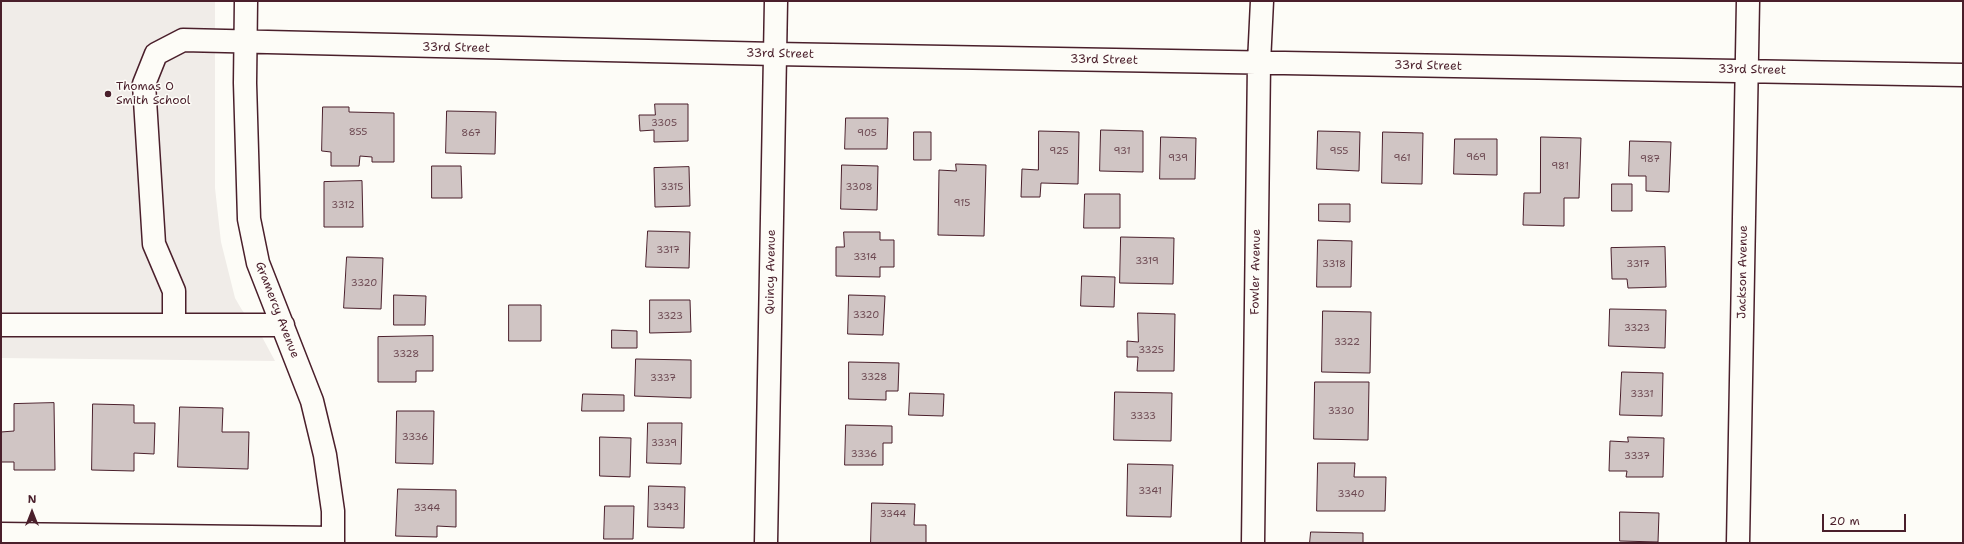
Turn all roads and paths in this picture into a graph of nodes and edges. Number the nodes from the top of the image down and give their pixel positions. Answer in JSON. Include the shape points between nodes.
{"nodes":[{"id":1,"x":246,"y":1,"type":"edge"},
{"id":2,"x":776,"y":1,"type":"edge"},
{"id":3,"x":1262,"y":1,"type":"edge"},
{"id":4,"x":1748,"y":1,"type":"edge"},
{"id":5,"x":246,"y":43,"type":"junction"},
{"id":6,"x":775,"y":54,"type":"junction"},
{"id":7,"x":1259,"y":63,"type":"junction"},
{"id":8,"x":1746,"y":70,"type":"junction"},
{"id":9,"x":1963,"y":75,"type":"edge"},
{"id":10,"x":1,"y":325,"type":"edge"},
{"id":11,"x":174,"y":325,"type":"junction"},
{"id":12,"x":283,"y":325,"type":"junction"},
{"id":13,"x":1,"y":534,"type":"edge"},
{"id":14,"x":333,"y":540,"type":"edge"},
{"id":15,"x":766,"y":543,"type":"edge"},
{"id":16,"x":1253,"y":543,"type":"edge"},
{"id":17,"x":1738,"y":543,"type":"edge"}],
"edges":[{"from":1,"to":5,"type":"street","name":"Gramercy Avenue"},
{"from":2,"to":6,"type":"street","name":"Quincy Avenue"},
{"from":3,"to":7,"type":"street","name":"Fowler Avenue"},
{"from":4,"to":8,"type":"street","name":"Jackson Avenue"},
{"from":5,"to":6,"type":"street","name":"33rd Street"},
{"from":5,"to":11,"type":"street","name":"33rd Street","via":[[183,40],[156,54],[144,84],[154,244],[174,291]]},
{"from":5,"to":12,"type":"street","name":"Gramercy Avenue","via":[[246,170],[249,219],[258,263]]},
{"from":6,"to":7,"type":"street","name":"33rd Street"},
{"from":6,"to":15,"type":"street","name":"Quincy Avenue"},
{"from":7,"to":8,"type":"street","name":"33rd Street"},
{"from":7,"to":16,"type":"street","name":"Fowler Avenue"},
{"from":8,"to":9,"type":"street","name":"33rd Street"},
{"from":8,"to":17,"type":"street","name":"Jackson Avenue"},
{"from":10,"to":11,"type":"street"},
{"from":11,"to":12,"type":"street"},
{"from":12,"to":14,"type":"street","name":"Gramercy Avenue","via":[[312,401],[325,455],[333,511]]},
{"from":13,"to":14,"type":"street"}]}
